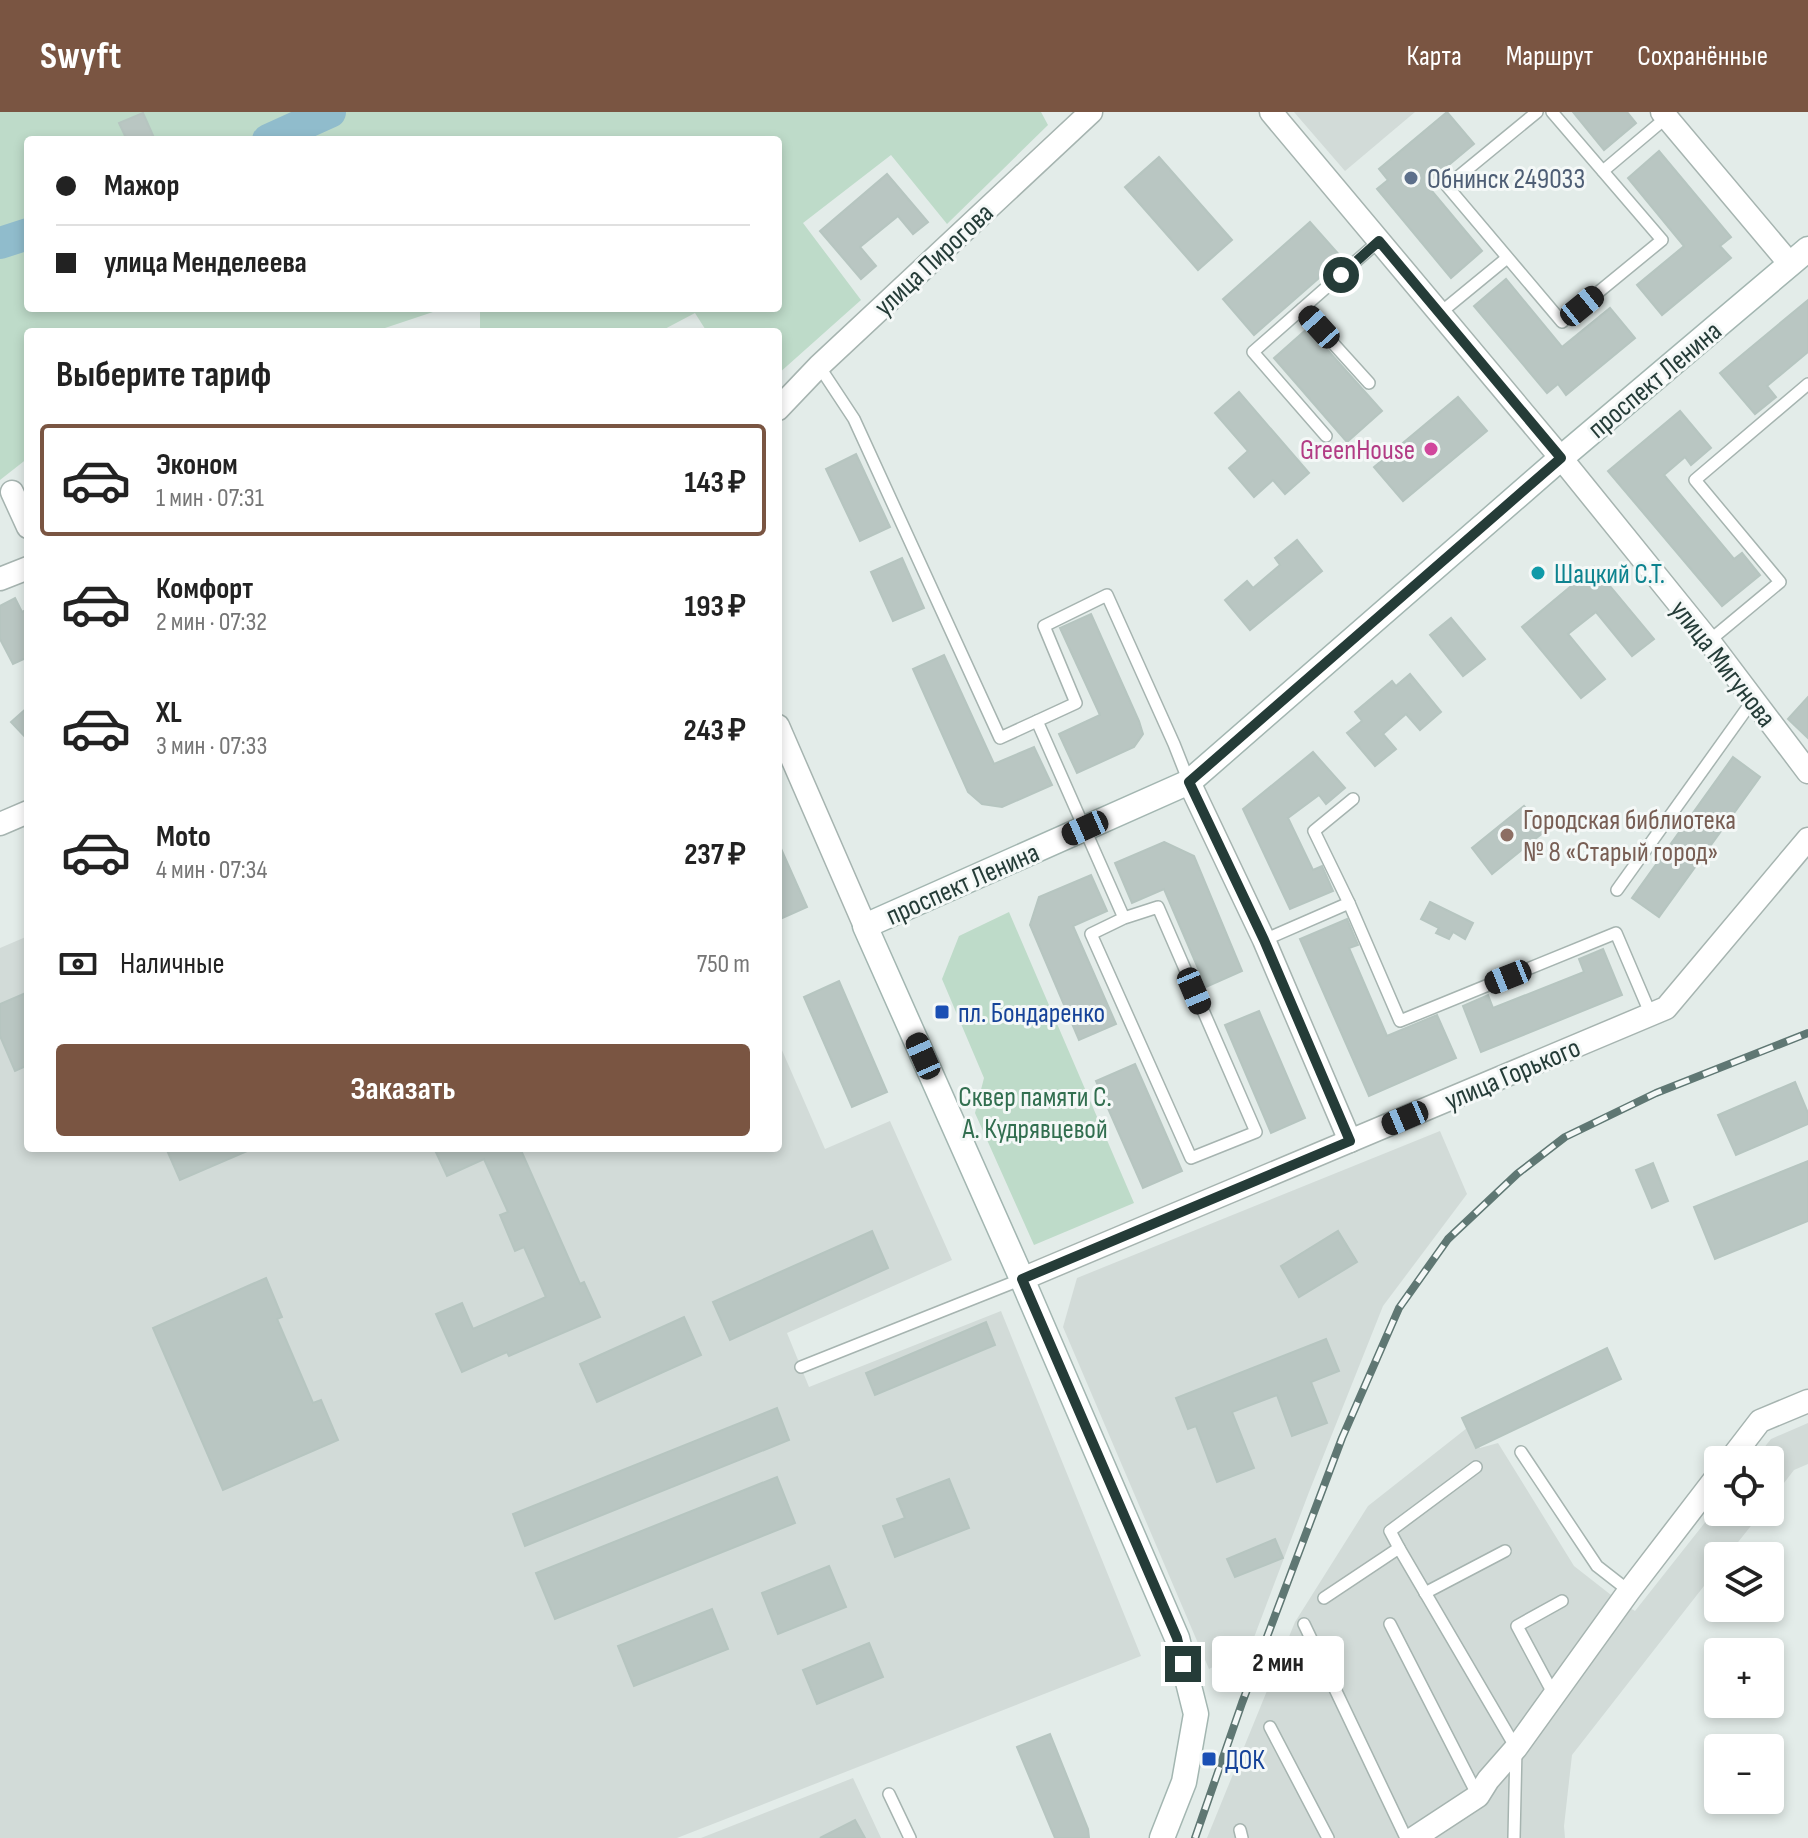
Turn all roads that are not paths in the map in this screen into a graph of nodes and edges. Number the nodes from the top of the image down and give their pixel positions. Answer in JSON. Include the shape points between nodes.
{"nodes":[{"id":1,"x":1091,"y":112,"type":"edge"},
{"id":2,"x":1271,"y":112,"type":"edge"},
{"id":3,"x":1537,"y":112,"type":"edge"},
{"id":4,"x":1552,"y":112,"type":"edge"},
{"id":5,"x":1665,"y":114,"type":"edge"},
{"id":6,"x":1603,"y":171,"type":"junction"},
{"id":7,"x":1379,"y":241,"type":"junction"},
{"id":8,"x":1799,"y":257,"type":"edge"},
{"id":9,"x":1507,"y":258,"type":"junction"},
{"id":10,"x":1302,"y":309,"type":"junction"},
{"id":11,"x":1440,"y":313,"type":"junction"},
{"id":12,"x":819,"y":366,"type":"junction"},
{"id":13,"x":1369,"y":383,"type":"dead end"},
{"id":14,"x":1808,"y":384,"type":"edge"},
{"id":15,"x":782,"y":405,"type":"edge"},
{"id":16,"x":1326,"y":436,"type":"dead end"},
{"id":17,"x":1561,"y":458,"type":"junction"},
{"id":18,"x":12,"y":492,"type":"dead end"},
{"id":19,"x":24,"y":518,"type":"edge"},
{"id":20,"x":24,"y":570,"type":"edge"},
{"id":21,"x":0,"y":579,"type":"edge"},
{"id":22,"x":1709,"y":641,"type":"junction"},
{"id":23,"x":1753,"y":700,"type":"junction"},
{"id":24,"x":1037,"y":721,"type":"junction"},
{"id":25,"x":782,"y":735,"type":"edge"},
{"id":26,"x":1808,"y":772,"type":"edge"},
{"id":27,"x":1189,"y":782,"type":"junction"},
{"id":28,"x":1353,"y":799,"type":"dead end"},
{"id":29,"x":24,"y":814,"type":"edge"},
{"id":30,"x":0,"y":824,"type":"edge"},
{"id":31,"x":1085,"y":828,"type":"junction"},
{"id":32,"x":1808,"y":839,"type":"edge"},
{"id":33,"x":1617,"y":890,"type":"dead end"},
{"id":34,"x":1349,"y":903,"type":"junction"},
{"id":35,"x":1124,"y":918,"type":"junction"},
{"id":36,"x":865,"y":926,"type":"junction"},
{"id":37,"x":1264,"y":940,"type":"junction"},
{"id":38,"x":1651,"y":1015,"type":"junction"},
{"id":39,"x":1350,"y":1141,"type":"junction"},
{"id":40,"x":1022,"y":1279,"type":"junction"},
{"id":41,"x":801,"y":1367,"type":"dead end"},
{"id":42,"x":1808,"y":1401,"type":"edge"},
{"id":43,"x":1741,"y":1446,"type":"edge"},
{"id":44,"x":1521,"y":1452,"type":"dead end"},
{"id":45,"x":1476,"y":1467,"type":"dead end"},
{"id":46,"x":1704,"y":1493,"type":"edge"},
{"id":47,"x":1399,"y":1548,"type":"junction"},
{"id":48,"x":1505,"y":1551,"type":"dead end"},
{"id":49,"x":1629,"y":1591,"type":"junction"},
{"id":50,"x":1425,"y":1593,"type":"junction"},
{"id":51,"x":1324,"y":1598,"type":"dead end"},
{"id":52,"x":1562,"y":1601,"type":"dead end"},
{"id":53,"x":1304,"y":1624,"type":"dead end"},
{"id":54,"x":1390,"y":1624,"type":"dead end"},
{"id":55,"x":1555,"y":1696,"type":"junction"},
{"id":56,"x":1270,"y":1727,"type":"dead end"},
{"id":57,"x":1516,"y":1748,"type":"junction"},
{"id":58,"x":889,"y":1794,"type":"dead end"},
{"id":59,"x":1478,"y":1796,"type":"junction"},
{"id":60,"x":910,"y":1838,"type":"edge"},
{"id":61,"x":1162,"y":1838,"type":"edge"},
{"id":62,"x":1328,"y":1838,"type":"edge"},
{"id":63,"x":1406,"y":1838,"type":"edge"},
{"id":64,"x":1414,"y":1838,"type":"edge"},
{"id":65,"x":1514,"y":1838,"type":"edge"}],
"edges":[{"from":1,"to":12,"type":"street","name":"улица Пирогова"},
{"from":2,"to":7,"type":"street","name":"улица Мигунова"},
{"from":3,"to":9,"type":"lane","via":[[1447,186]]},
{"from":4,"to":6,"type":"lane"},
{"from":5,"to":6,"type":"lane"},
{"from":5,"to":8,"type":"street"},
{"from":6,"to":9,"type":"lane","via":[[1662,240],[1562,322]]},
{"from":7,"to":10,"type":"lane"},
{"from":7,"to":11,"type":"street","name":"улица Мигунова"},
{"from":8,"to":17,"type":"main road","name":"проспект Ленина"},
{"from":9,"to":11,"type":"lane"},
{"from":10,"to":13,"type":"lane"},
{"from":10,"to":16,"type":"lane","via":[[1253,352]]},
{"from":11,"to":17,"type":"street","name":"улица Мигунова"},
{"from":12,"to":15,"type":"street","name":"улица Пирогова"},
{"from":12,"to":24,"type":"lane","via":[[854,419],[1000,738]]},
{"from":14,"to":22,"type":"lane","via":[[1695,480],[1780,582]]},
{"from":17,"to":22,"type":"street","name":"улица Мигунова"},
{"from":17,"to":27,"type":"main road","name":"проспект Ленина"},
{"from":18,"to":19,"type":"street"},
{"from":20,"to":21,"type":"street"},
{"from":22,"to":23,"type":"street","name":"улица Мигунова"},
{"from":23,"to":26,"type":"street","name":"улица Мигунова"},
{"from":23,"to":33,"type":"lane"},
{"from":24,"to":27,"type":"lane","via":[[1076,703],[1044,626],[1107,595]]},
{"from":24,"to":31,"type":"lane"},
{"from":25,"to":36,"type":"street"},
{"from":27,"to":31,"type":"main road","name":"проспект Ленина"},
{"from":27,"to":37,"type":"street"},
{"from":28,"to":34,"type":"lane","via":[[1314,831]]},
{"from":29,"to":30,"type":"street"},
{"from":31,"to":35,"type":"lane"},
{"from":31,"to":36,"type":"main road","name":"проспект Ленина"},
{"from":32,"to":38,"type":"street","name":"улица Горького","via":[[1666,1008]]},
{"from":34,"to":37,"type":"lane"},
{"from":34,"to":38,"type":"lane","via":[[1400,1021],[1616,933]]},
{"from":35,"to":35,"type":"lane","via":[[1091,934],[1191,1158],[1256,1132],[1158,907]]},
{"from":36,"to":40,"type":"main road"},
{"from":37,"to":39,"type":"street"},
{"from":38,"to":39,"type":"street","name":"улица Горького"},
{"from":39,"to":40,"type":"street","name":"улица Горького"},
{"from":40,"to":41,"type":"lane"},
{"from":40,"to":61,"type":"main road","via":[[1177,1638],[1196,1714],[1184,1782]]},
{"from":42,"to":43,"type":"street","via":[[1760,1421]]},
{"from":44,"to":49,"type":"lane","via":[[1597,1566]]},
{"from":45,"to":47,"type":"lane","via":[[1390,1531]]},
{"from":46,"to":49,"type":"street"},
{"from":47,"to":50,"type":"lane"},
{"from":47,"to":51,"type":"lane"},
{"from":48,"to":50,"type":"lane"},
{"from":49,"to":55,"type":"street"},
{"from":50,"to":57,"type":"lane"},
{"from":52,"to":55,"type":"lane","via":[[1517,1626]]},
{"from":53,"to":63,"type":"lane"},
{"from":54,"to":59,"type":"lane"},
{"from":55,"to":57,"type":"street"},
{"from":56,"to":62,"type":"lane"},
{"from":57,"to":59,"type":"street"},
{"from":57,"to":65,"type":"lane"},
{"from":58,"to":60,"type":"lane"},
{"from":59,"to":64,"type":"street"}]}
